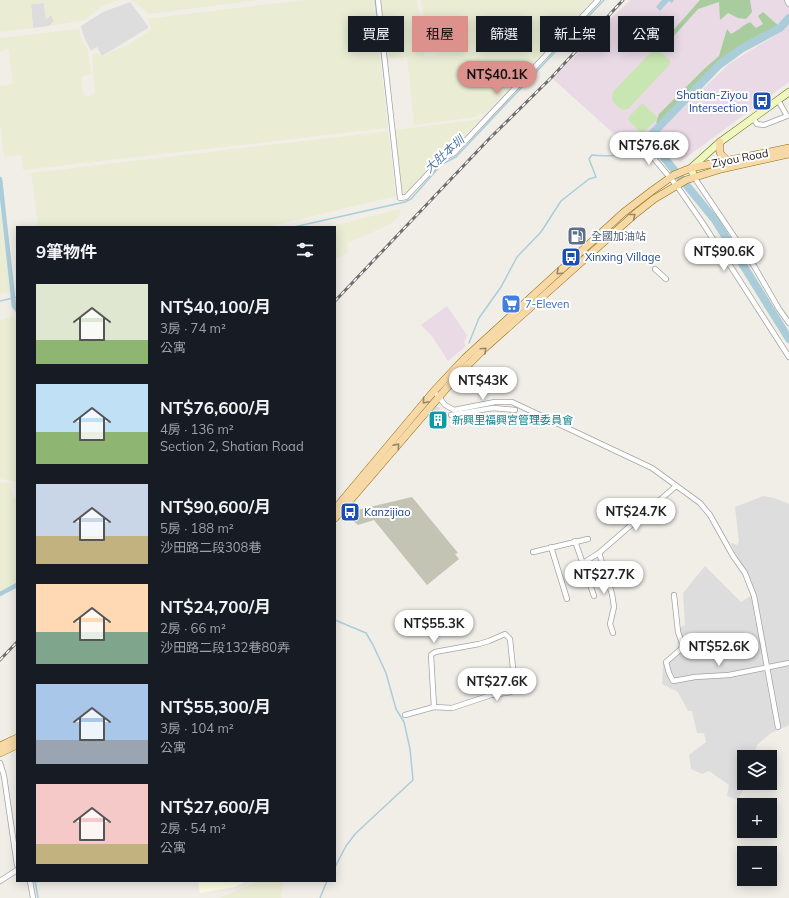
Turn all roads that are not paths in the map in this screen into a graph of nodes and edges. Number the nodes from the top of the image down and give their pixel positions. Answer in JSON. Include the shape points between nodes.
{"nodes":[{"id":1,"x":378,"y":0,"type":"edge"},
{"id":2,"x":598,"y":0,"type":"edge"},
{"id":3,"x":787,"y":0,"type":"edge"},
{"id":4,"x":789,"y":4,"type":"edge"},
{"id":5,"x":789,"y":92,"type":"edge"},
{"id":6,"x":778,"y":100,"type":"junction"},
{"id":7,"x":753,"y":118,"type":"junction"},
{"id":8,"x":720,"y":142,"type":"junction"},
{"id":9,"x":641,"y":143,"type":"dead end"},
{"id":10,"x":789,"y":148,"type":"edge"},
{"id":11,"x":789,"y":154,"type":"edge"},
{"id":12,"x":727,"y":160,"type":"junction"},
{"id":13,"x":690,"y":168,"type":"junction"},
{"id":14,"x":672,"y":177,"type":"junction"},
{"id":15,"x":694,"y":177,"type":"junction"},
{"id":16,"x":681,"y":183,"type":"junction"},
{"id":17,"x":655,"y":269,"type":"dead end"},
{"id":18,"x":666,"y":279,"type":"dead end"},
{"id":19,"x":789,"y":323,"type":"edge"},
{"id":20,"x":789,"y":357,"type":"edge"},
{"id":21,"x":437,"y":394,"type":"junction"},
{"id":22,"x":515,"y":410,"type":"dead end"},
{"id":23,"x":452,"y":415,"type":"dead end"},
{"id":24,"x":676,"y":486,"type":"junction"},
{"id":25,"x":336,"y":509,"type":"edge"},
{"id":26,"x":336,"y":517,"type":"edge"},
{"id":27,"x":588,"y":539,"type":"dead end"},
{"id":28,"x":575,"y":541,"type":"junction"},
{"id":29,"x":551,"y":547,"type":"junction"},
{"id":30,"x":533,"y":552,"type":"dead end"},
{"id":31,"x":599,"y":553,"type":"junction"},
{"id":32,"x":583,"y":563,"type":"junction"},
{"id":33,"x":674,"y":595,"type":"dead end"},
{"id":34,"x":594,"y":596,"type":"dead end"},
{"id":35,"x":567,"y":599,"type":"dead end"},
{"id":36,"x":613,"y":633,"type":"dead end"},
{"id":37,"x":789,"y":663,"type":"edge"},
{"id":38,"x":767,"y":668,"type":"junction"},
{"id":39,"x":434,"y":707,"type":"junction"},
{"id":40,"x":404,"y":715,"type":"dead end"},
{"id":41,"x":778,"y":727,"type":"dead end"},
{"id":42,"x":16,"y":738,"type":"edge"},
{"id":43,"x":16,"y":745,"type":"edge"},
{"id":44,"x":0,"y":746,"type":"edge"},
{"id":45,"x":0,"y":753,"type":"edge"},
{"id":46,"x":0,"y":762,"type":"edge"},
{"id":47,"x":16,"y":858,"type":"edge"},
{"id":48,"x":16,"y":871,"type":"edge"},
{"id":49,"x":0,"y":880,"type":"edge"},
{"id":50,"x":30,"y":882,"type":"edge"},
{"id":51,"x":33,"y":898,"type":"edge"}],
"edges":[{"from":1,"to":2,"type":"street","via":[[400,198],[406,197],[442,159],[454,153]]},
{"from":3,"to":4,"type":"street"},
{"from":5,"to":6,"type":"street"},
{"from":6,"to":7,"type":"street"},
{"from":6,"to":7,"type":"street","via":[[787,116],[764,125],[757,124]]},
{"from":7,"to":8,"type":"street"},
{"from":8,"to":12,"type":"main road","via":[[720,155]]},
{"from":8,"to":13,"type":"street"},
{"from":9,"to":14,"type":"street"},
{"from":10,"to":12,"type":"main road","name":"Ziyou Road"},
{"from":11,"to":15,"type":"main road","name":"Ziyou Road"},
{"from":12,"to":13,"type":"main road","name":"Ziyou Road"},
{"from":13,"to":14,"type":"main road","name":"Ziyou Road"},
{"from":13,"to":15,"type":"street"},
{"from":14,"to":16,"type":"street"},
{"from":14,"to":21,"type":"main road","name":"Ziyou Road","one_way":true,"via":[[623,213],[480,342]]},
{"from":15,"to":16,"type":"main road","name":"Ziyou Road"},
{"from":15,"to":19,"type":"street"},
{"from":16,"to":20,"type":"street","via":[[702,222]]},
{"from":21,"to":16,"type":"main road","name":"Ziyou Road","one_way":true,"via":[[630,218],[654,199]]},
{"from":17,"to":18,"type":"street"},
{"from":21,"to":24,"type":"street","via":[[445,405],[454,410],[495,402],[512,402],[652,468]]},
{"from":21,"to":25,"type":"main road","one_way":true},
{"from":26,"to":21,"type":"main road","one_way":true},
{"from":22,"to":23,"type":"street","via":[[493,408]]},
{"from":24,"to":31,"type":"street"},
{"from":24,"to":38,"type":"street","via":[[700,503],[710,515],[732,556],[745,573],[754,596]]},
{"from":27,"to":28,"type":"street"},
{"from":28,"to":29,"type":"street"},
{"from":28,"to":32,"type":"street"},
{"from":29,"to":30,"type":"street"},
{"from":29,"to":35,"type":"street"},
{"from":31,"to":32,"type":"street"},
{"from":31,"to":36,"type":"street","via":[[612,594],[614,607],[610,624]]},
{"from":32,"to":34,"type":"street"},
{"from":33,"to":38,"type":"street","via":[[678,632],[683,646],[666,662],[673,681]]},
{"from":37,"to":38,"type":"street"},
{"from":38,"to":41,"type":"street"},
{"from":39,"to":39,"type":"street","via":[[452,708],[491,695],[511,692],[515,688],[510,640],[505,634],[489,641],[431,655]]},
{"from":39,"to":40,"type":"street"},
{"from":42,"to":44,"type":"main road"},
{"from":43,"to":45,"type":"main road"},
{"from":46,"to":47,"type":"street"},
{"from":48,"to":49,"type":"street"},
{"from":50,"to":51,"type":"street"}]}
